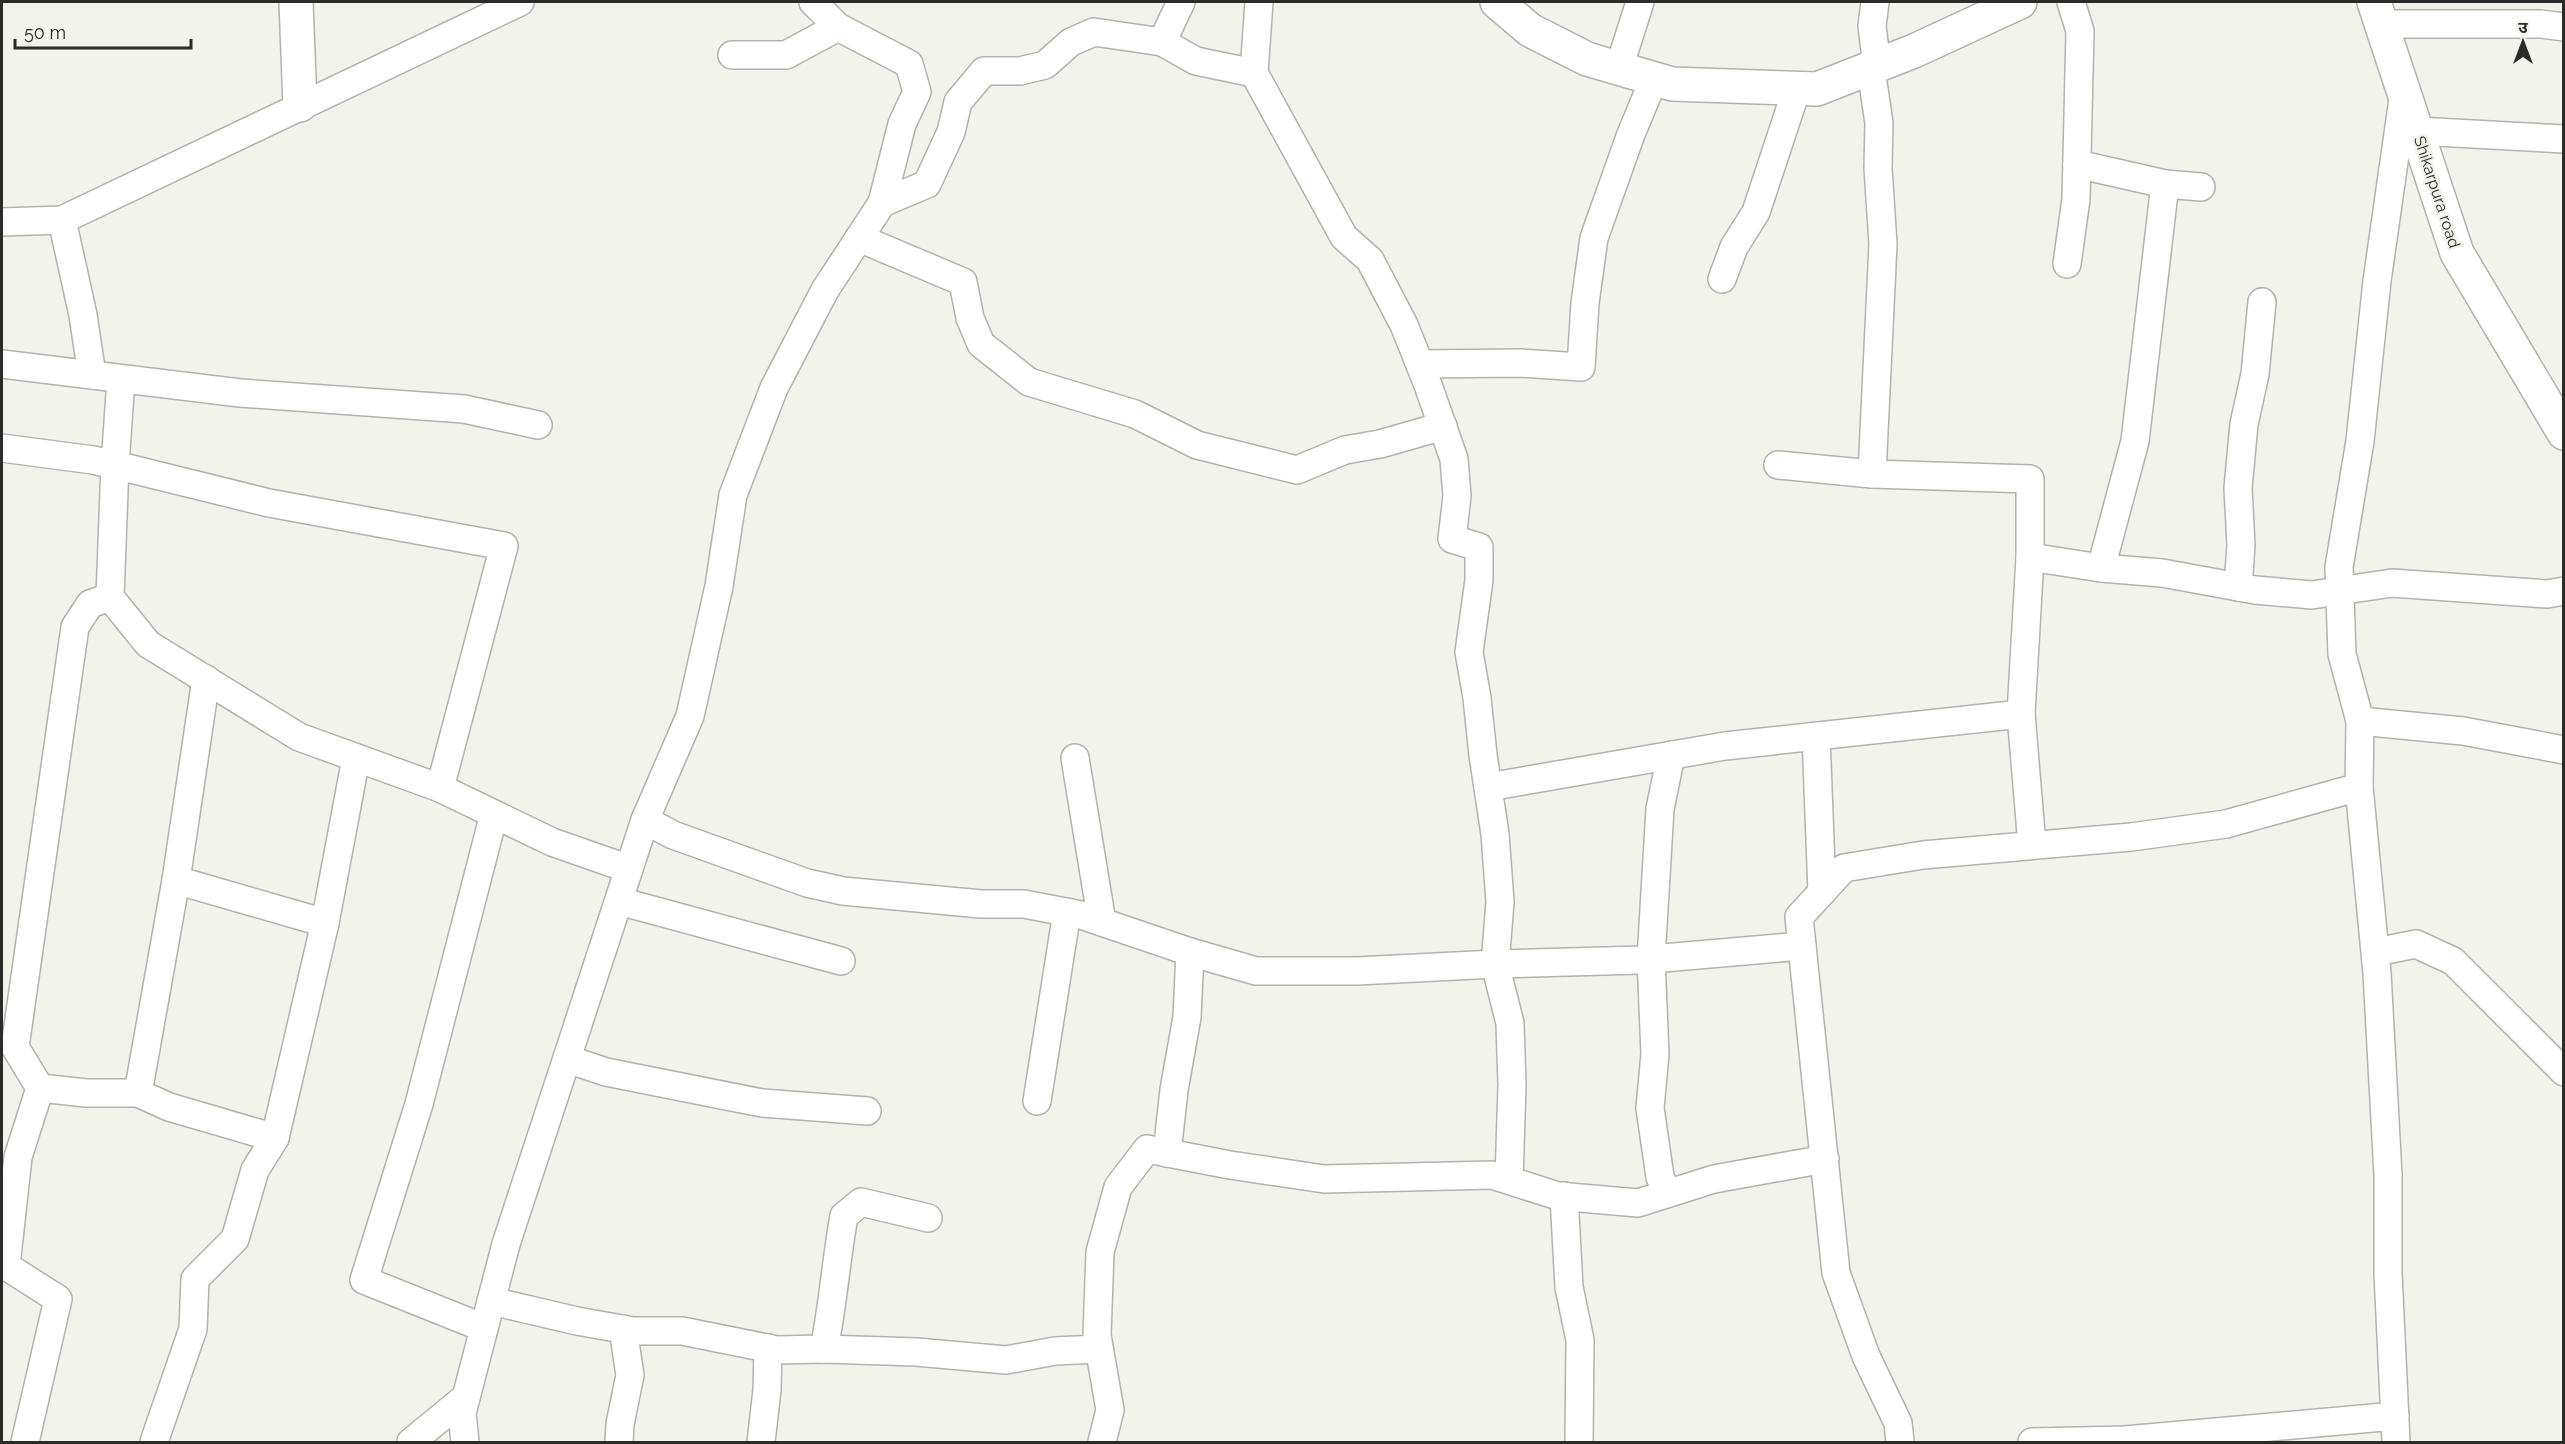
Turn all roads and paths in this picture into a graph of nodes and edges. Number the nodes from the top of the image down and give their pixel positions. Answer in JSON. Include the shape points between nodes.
{"nodes":[{"id":1,"x":296,"y":2,"type":"edge"},
{"id":2,"x":520,"y":2,"type":"edge"},
{"id":3,"x":813,"y":2,"type":"edge"},
{"id":4,"x":1181,"y":2,"type":"edge"},
{"id":5,"x":1258,"y":2,"type":"edge"},
{"id":6,"x":1497,"y":2,"type":"edge"},
{"id":7,"x":1640,"y":2,"type":"edge"},
{"id":8,"x":1875,"y":2,"type":"edge"},
{"id":9,"x":2020,"y":2,"type":"edge"},
{"id":10,"x":2072,"y":2,"type":"edge"},
{"id":11,"x":2378,"y":13,"type":"edge"},
{"id":12,"x":838,"y":27,"type":"junction"},
{"id":13,"x":2564,"y":27,"type":"edge"},
{"id":14,"x":1162,"y":42,"type":"junction"},
{"id":15,"x":732,"y":54,"type":"dead end"},
{"id":16,"x":1874,"y":67,"type":"junction"},
{"id":17,"x":1619,"y":68,"type":"junction"},
{"id":18,"x":1254,"y":73,"type":"junction"},
{"id":19,"x":1654,"y":79,"type":"junction"},
{"id":20,"x":1797,"y":88,"type":"junction"},
{"id":21,"x":2404,"y":91,"type":"junction"},
{"id":22,"x":300,"y":105,"type":"junction"},
{"id":23,"x":2417,"y":130,"type":"junction"},
{"id":24,"x":2564,"y":139,"type":"edge"},
{"id":25,"x":2077,"y":164,"type":"junction"},
{"id":26,"x":2165,"y":184,"type":"junction"},
{"id":27,"x":2201,"y":187,"type":"dead end"},
{"id":28,"x":882,"y":203,"type":"junction"},
{"id":29,"x":62,"y":220,"type":"junction"},
{"id":30,"x":2,"y":222,"type":"edge"},
{"id":31,"x":859,"y":238,"type":"junction"},
{"id":32,"x":2067,"y":264,"type":"dead end"},
{"id":33,"x":1722,"y":279,"type":"dead end"},
{"id":34,"x":2262,"y":302,"type":"dead end"},
{"id":35,"x":2,"y":364,"type":"edge"},
{"id":36,"x":1420,"y":364,"type":"junction"},
{"id":37,"x":92,"y":375,"type":"junction"},
{"id":38,"x":121,"y":379,"type":"junction"},
{"id":39,"x":538,"y":425,"type":"dead end"},
{"id":40,"x":1443,"y":426,"type":"junction"},
{"id":41,"x":2564,"y":433,"type":"edge"},
{"id":42,"x":2,"y":448,"type":"edge"},
{"id":43,"x":115,"y":465,"type":"junction"},
{"id":44,"x":1778,"y":465,"type":"dead end"},
{"id":45,"x":1872,"y":474,"type":"junction"},
{"id":46,"x":2030,"y":557,"type":"junction"},
{"id":47,"x":2101,"y":568,"type":"junction"},
{"id":48,"x":2238,"y":587,"type":"junction"},
{"id":49,"x":2340,"y":590,"type":"junction"},
{"id":50,"x":2564,"y":591,"type":"edge"},
{"id":51,"x":110,"y":597,"type":"junction"},
{"id":52,"x":206,"y":679,"type":"junction"},
{"id":53,"x":2020,"y":714,"type":"junction"},
{"id":54,"x":2360,"y":721,"type":"junction"},
{"id":55,"x":1816,"y":736,"type":"junction"},
{"id":56,"x":2564,"y":750,"type":"edge"},
{"id":57,"x":1671,"y":755,"type":"junction"},
{"id":58,"x":356,"y":758,"type":"junction"},
{"id":59,"x":1075,"y":758,"type":"dead end"},
{"id":60,"x":1488,"y":787,"type":"junction"},
{"id":61,"x":2359,"y":787,"type":"junction"},
{"id":62,"x":440,"y":788,"type":"junction"},
{"id":63,"x":494,"y":814,"type":"junction"},
{"id":64,"x":645,"y":820,"type":"junction"},
{"id":65,"x":2032,"y":845,"type":"junction"},
{"id":66,"x":629,"y":869,"type":"junction"},
{"id":67,"x":176,"y":880,"type":"junction"},
{"id":68,"x":1822,"y":892,"type":"junction"},
{"id":69,"x":619,"y":901,"type":"junction"},
{"id":70,"x":1066,"y":912,"type":"junction"},
{"id":71,"x":1102,"y":922,"type":"junction"},
{"id":72,"x":325,"y":924,"type":"junction"},
{"id":73,"x":1802,"y":946,"type":"junction"},
{"id":74,"x":1190,"y":952,"type":"junction"},
{"id":75,"x":2376,"y":952,"type":"junction"},
{"id":76,"x":1651,"y":959,"type":"junction"},
{"id":77,"x":841,"y":961,"type":"dead end"},
{"id":78,"x":1495,"y":964,"type":"junction"},
{"id":79,"x":567,"y":1059,"type":"junction"},
{"id":80,"x":2564,"y":1072,"type":"edge"},
{"id":81,"x":40,"y":1088,"type":"junction"},
{"id":82,"x":138,"y":1093,"type":"junction"},
{"id":83,"x":1037,"y":1101,"type":"dead end"},
{"id":84,"x":867,"y":1112,"type":"dead end"},
{"id":85,"x":275,"y":1138,"type":"junction"},
{"id":86,"x":1167,"y":1153,"type":"junction"},
{"id":87,"x":1825,"y":1160,"type":"junction"},
{"id":88,"x":1509,"y":1180,"type":"junction"},
{"id":89,"x":1668,"y":1193,"type":"junction"},
{"id":90,"x":1564,"y":1196,"type":"junction"},
{"id":91,"x":928,"y":1218,"type":"dead end"},
{"id":92,"x":4,"y":1265,"type":"edge"},
{"id":93,"x":491,"y":1301,"type":"junction"},
{"id":94,"x":484,"y":1328,"type":"junction"},
{"id":95,"x":623,"y":1329,"type":"junction"},
{"id":96,"x":768,"y":1348,"type":"junction"},
{"id":97,"x":824,"y":1349,"type":"junction"},
{"id":98,"x":1099,"y":1349,"type":"junction"},
{"id":99,"x":466,"y":1396,"type":"junction"},
{"id":100,"x":2395,"y":1416,"type":"junction"},
{"id":101,"x":25,"y":1443,"type":"edge"},
{"id":102,"x":154,"y":1443,"type":"edge"},
{"id":103,"x":411,"y":1443,"type":"edge"},
{"id":104,"x":465,"y":1443,"type":"edge"},
{"id":105,"x":619,"y":1443,"type":"edge"},
{"id":106,"x":761,"y":1443,"type":"edge"},
{"id":107,"x":1102,"y":1443,"type":"edge"},
{"id":108,"x":1579,"y":1443,"type":"edge"},
{"id":109,"x":1899,"y":1443,"type":"edge"},
{"id":110,"x":2032,"y":1443,"type":"edge"},
{"id":111,"x":2396,"y":1443,"type":"edge"}],
"edges":[{"from":1,"to":22,"type":"street"},
{"from":2,"to":22,"type":"street"},
{"from":3,"to":12,"type":"street"},
{"from":4,"to":14,"type":"street"},
{"from":5,"to":18,"type":"street"},
{"from":6,"to":17,"type":"street","via":[[1530,30],[1587,59]]},
{"from":7,"to":17,"type":"street"},
{"from":8,"to":16,"type":"street"},
{"from":9,"to":16,"type":"street"},
{"from":10,"to":25,"type":"street","via":[[2080,31]]},
{"from":11,"to":13,"type":"street"},
{"from":11,"to":21,"type":"street","name":"Shikarpura road"},
{"from":12,"to":15,"type":"street","via":[[786,54]]},
{"from":12,"to":28,"type":"street","via":[[909,64],[917,92],[902,124]]},
{"from":14,"to":18,"type":"street","via":[[1196,61]]},
{"from":14,"to":28,"type":"street","via":[[1095,32],[1071,42],[1045,65],[1020,71],[984,70],[958,102],[951,132],[927,184]]},
{"from":16,"to":20,"type":"street","via":[[1817,89]]},
{"from":16,"to":45,"type":"street","via":[[1883,244]]},
{"from":17,"to":19,"type":"street"},
{"from":18,"to":36,"type":"street","via":[[1344,237],[1370,260]]},
{"from":19,"to":20,"type":"street","via":[[1672,84]]},
{"from":19,"to":36,"type":"street","via":[[1594,238],[1581,367]]},
{"from":20,"to":33,"type":"street","via":[[1756,212],[1734,247]]},
{"from":21,"to":23,"type":"street","name":"Shikarpura road"},
{"from":21,"to":49,"type":"street","via":[[2377,281],[2360,441],[2339,567]]},
{"from":22,"to":29,"type":"street"},
{"from":23,"to":24,"type":"street"},
{"from":23,"to":41,"type":"street","name":"Shikarpura road","via":[[2457,253]]},
{"from":25,"to":26,"type":"street"},
{"from":25,"to":32,"type":"street"},
{"from":26,"to":27,"type":"street"},
{"from":26,"to":47,"type":"street","via":[[2135,441]]},
{"from":28,"to":31,"type":"street"},
{"from":29,"to":30,"type":"street"},
{"from":29,"to":37,"type":"street"},
{"from":31,"to":40,"type":"street","via":[[963,282],[970,318],[981,344],[1029,382],[1136,414],[1197,445],[1297,470],[1345,450]]},
{"from":31,"to":64,"type":"street","via":[[825,290],[774,388],[733,495],[719,586],[690,716]]},
{"from":34,"to":48,"type":"street","via":[[2239,477]]},
{"from":35,"to":37,"type":"street"},
{"from":36,"to":40,"type":"street"},
{"from":37,"to":38,"type":"street"},
{"from":38,"to":39,"type":"street","via":[[240,393],[464,410]]},
{"from":38,"to":43,"type":"street"},
{"from":40,"to":60,"type":"street","via":[[1456,477],[1452,538],[1479,547],[1479,580],[1469,652]]},
{"from":42,"to":43,"type":"street"},
{"from":43,"to":51,"type":"street"},
{"from":43,"to":62,"type":"street","via":[[269,503],[504,546]]},
{"from":44,"to":45,"type":"street"},
{"from":45,"to":46,"type":"street","via":[[2030,479]]},
{"from":46,"to":47,"type":"street"},
{"from":46,"to":53,"type":"street"},
{"from":47,"to":48,"type":"street","via":[[2162,573]]},
{"from":48,"to":49,"type":"street","via":[[2312,596]]},
{"from":49,"to":50,"type":"street","via":[[2392,583],[2547,594]]},
{"from":49,"to":54,"type":"street","via":[[2342,654]]},
{"from":51,"to":52,"type":"street","via":[[148,644]]},
{"from":51,"to":81,"type":"street","via":[[90,604],[75,627],[18,1024],[15,1047]]},
{"from":52,"to":58,"type":"street","via":[[299,737]]},
{"from":52,"to":67,"type":"street"},
{"from":53,"to":55,"type":"street"},
{"from":53,"to":65,"type":"street"},
{"from":54,"to":56,"type":"street","via":[[2463,731]]},
{"from":54,"to":61,"type":"street"},
{"from":55,"to":57,"type":"street"},
{"from":55,"to":68,"type":"street"},
{"from":57,"to":60,"type":"street"},
{"from":57,"to":76,"type":"street","via":[[1660,809]]},
{"from":58,"to":62,"type":"street"},
{"from":58,"to":72,"type":"street"},
{"from":59,"to":71,"type":"street"},
{"from":60,"to":78,"type":"street","via":[[1500,902]]},
{"from":61,"to":65,"type":"street","via":[[2226,824]]},
{"from":61,"to":75,"type":"street"},
{"from":62,"to":63,"type":"street"},
{"from":63,"to":66,"type":"street","via":[[552,842]]},
{"from":63,"to":94,"type":"street","via":[[419,1104],[364,1280]]},
{"from":64,"to":66,"type":"street"},
{"from":64,"to":70,"type":"street","via":[[673,835],[807,883],[843,891],[981,904],[1024,904]]},
{"from":65,"to":68,"type":"street","via":[[1923,855],[1844,868]]},
{"from":66,"to":69,"type":"street"},
{"from":67,"to":72,"type":"street"},
{"from":67,"to":82,"type":"street"},
{"from":68,"to":73,"type":"street","via":[[1799,917]]},
{"from":69,"to":77,"type":"street"},
{"from":69,"to":79,"type":"street"},
{"from":70,"to":71,"type":"street"},
{"from":70,"to":83,"type":"street"},
{"from":71,"to":74,"type":"street"},
{"from":72,"to":85,"type":"street"},
{"from":73,"to":76,"type":"street"},
{"from":73,"to":87,"type":"street"},
{"from":74,"to":78,"type":"street","via":[[1256,971]]},
{"from":74,"to":86,"type":"street","via":[[1186,1017]]},
{"from":75,"to":80,"type":"street","via":[[2416,944],[2453,961]]},
{"from":75,"to":100,"type":"street"},
{"from":76,"to":78,"type":"street"},
{"from":76,"to":89,"type":"street","via":[[1656,1054],[1650,1108],[1660,1177]]},
{"from":78,"to":88,"type":"street","via":[[1510,1023]]},
{"from":79,"to":84,"type":"street","via":[[606,1072],[762,1103]]},
{"from":79,"to":93,"type":"street"},
{"from":81,"to":82,"type":"street"},
{"from":81,"to":92,"type":"street","via":[[18,1157]]},
{"from":82,"to":85,"type":"street","via":[[169,1107]]},
{"from":85,"to":102,"type":"street","via":[[255,1170],[235,1239],[195,1279],[193,1329]]},
{"from":86,"to":88,"type":"street","via":[[1324,1179],[1492,1175]]},
{"from":86,"to":98,"type":"street","via":[[1147,1149],[1118,1187],[1100,1252]]},
{"from":87,"to":89,"type":"street","via":[[1714,1179]]},
{"from":87,"to":109,"type":"street","via":[[1836,1273],[1866,1356],[1898,1423]]},
{"from":88,"to":90,"type":"street"},
{"from":89,"to":90,"type":"street","via":[[1638,1203]]},
{"from":90,"to":108,"type":"street","via":[[1569,1287],[1580,1340]]},
{"from":91,"to":97,"type":"street","via":[[861,1202],[844,1216]]},
{"from":92,"to":101,"type":"street","via":[[58,1299]]},
{"from":93,"to":94,"type":"street"},
{"from":93,"to":95,"type":"street"},
{"from":94,"to":99,"type":"street"},
{"from":95,"to":96,"type":"street","via":[[682,1331]]},
{"from":95,"to":105,"type":"street","via":[[630,1375]]},
{"from":96,"to":97,"type":"street"},
{"from":96,"to":106,"type":"street"},
{"from":97,"to":98,"type":"street","via":[[1006,1360],[1055,1351]]},
{"from":98,"to":107,"type":"street","via":[[1110,1410]]},
{"from":99,"to":103,"type":"street"},
{"from":99,"to":104,"type":"street","via":[[462,1413]]},
{"from":100,"to":110,"type":"street","via":[[2125,1440]]},
{"from":100,"to":111,"type":"street"}]}
